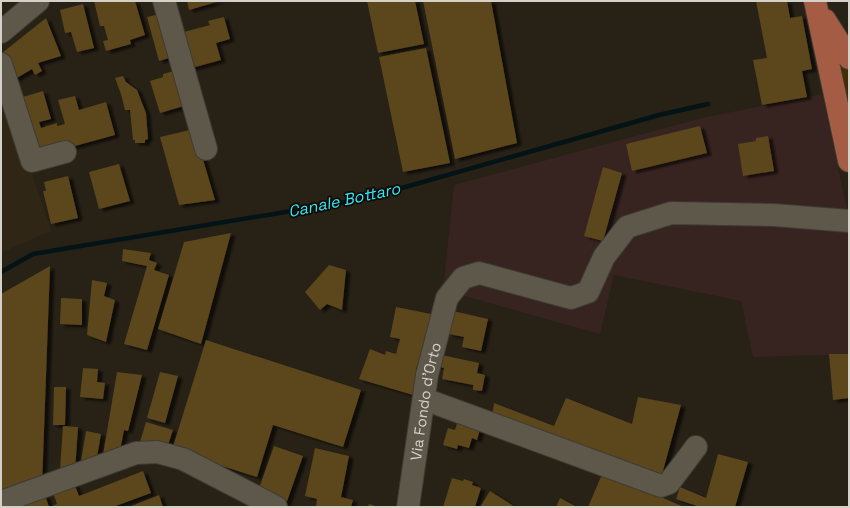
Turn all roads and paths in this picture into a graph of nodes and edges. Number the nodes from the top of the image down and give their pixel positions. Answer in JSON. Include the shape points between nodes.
{"nodes":[{"id":1,"x":38,"y":1,"type":"edge"},
{"id":2,"x":164,"y":1,"type":"edge"},
{"id":3,"x":816,"y":5,"type":"edge"},
{"id":4,"x":1,"y":32,"type":"edge"},
{"id":5,"x":849,"y":58,"type":"edge"},
{"id":6,"x":1,"y":64,"type":"edge"},
{"id":7,"x":206,"y":149,"type":"dead end"},
{"id":8,"x":65,"y":152,"type":"dead end"},
{"id":9,"x":849,"y":161,"type":"edge"},
{"id":10,"x":849,"y":221,"type":"edge"},
{"id":11,"x":424,"y":399,"type":"junction"},
{"id":12,"x":696,"y":447,"type":"dead end"},
{"id":13,"x":1,"y":502,"type":"edge"},
{"id":14,"x":276,"y":507,"type":"edge"},
{"id":15,"x":408,"y":507,"type":"edge"}],
"edges":[{"from":1,"to":4,"type":"street"},
{"from":2,"to":7,"type":"street"},
{"from":3,"to":5,"type":"main road"},
{"from":3,"to":9,"type":"main road"},
{"from":6,"to":8,"type":"street","via":[[32,161]]},
{"from":10,"to":11,"type":"street","name":"Via Fondo d'Orto","via":[[774,215],[671,213],[627,226],[604,257],[588,292],[571,298],[479,273],[463,278],[447,298],[427,375]]},
{"from":11,"to":12,"type":"street","via":[[661,486],[669,483]]},
{"from":11,"to":15,"type":"street","name":"Via Fondo d'Orto"},
{"from":13,"to":14,"type":"street","via":[[136,453],[157,452],[183,459]]}]}
